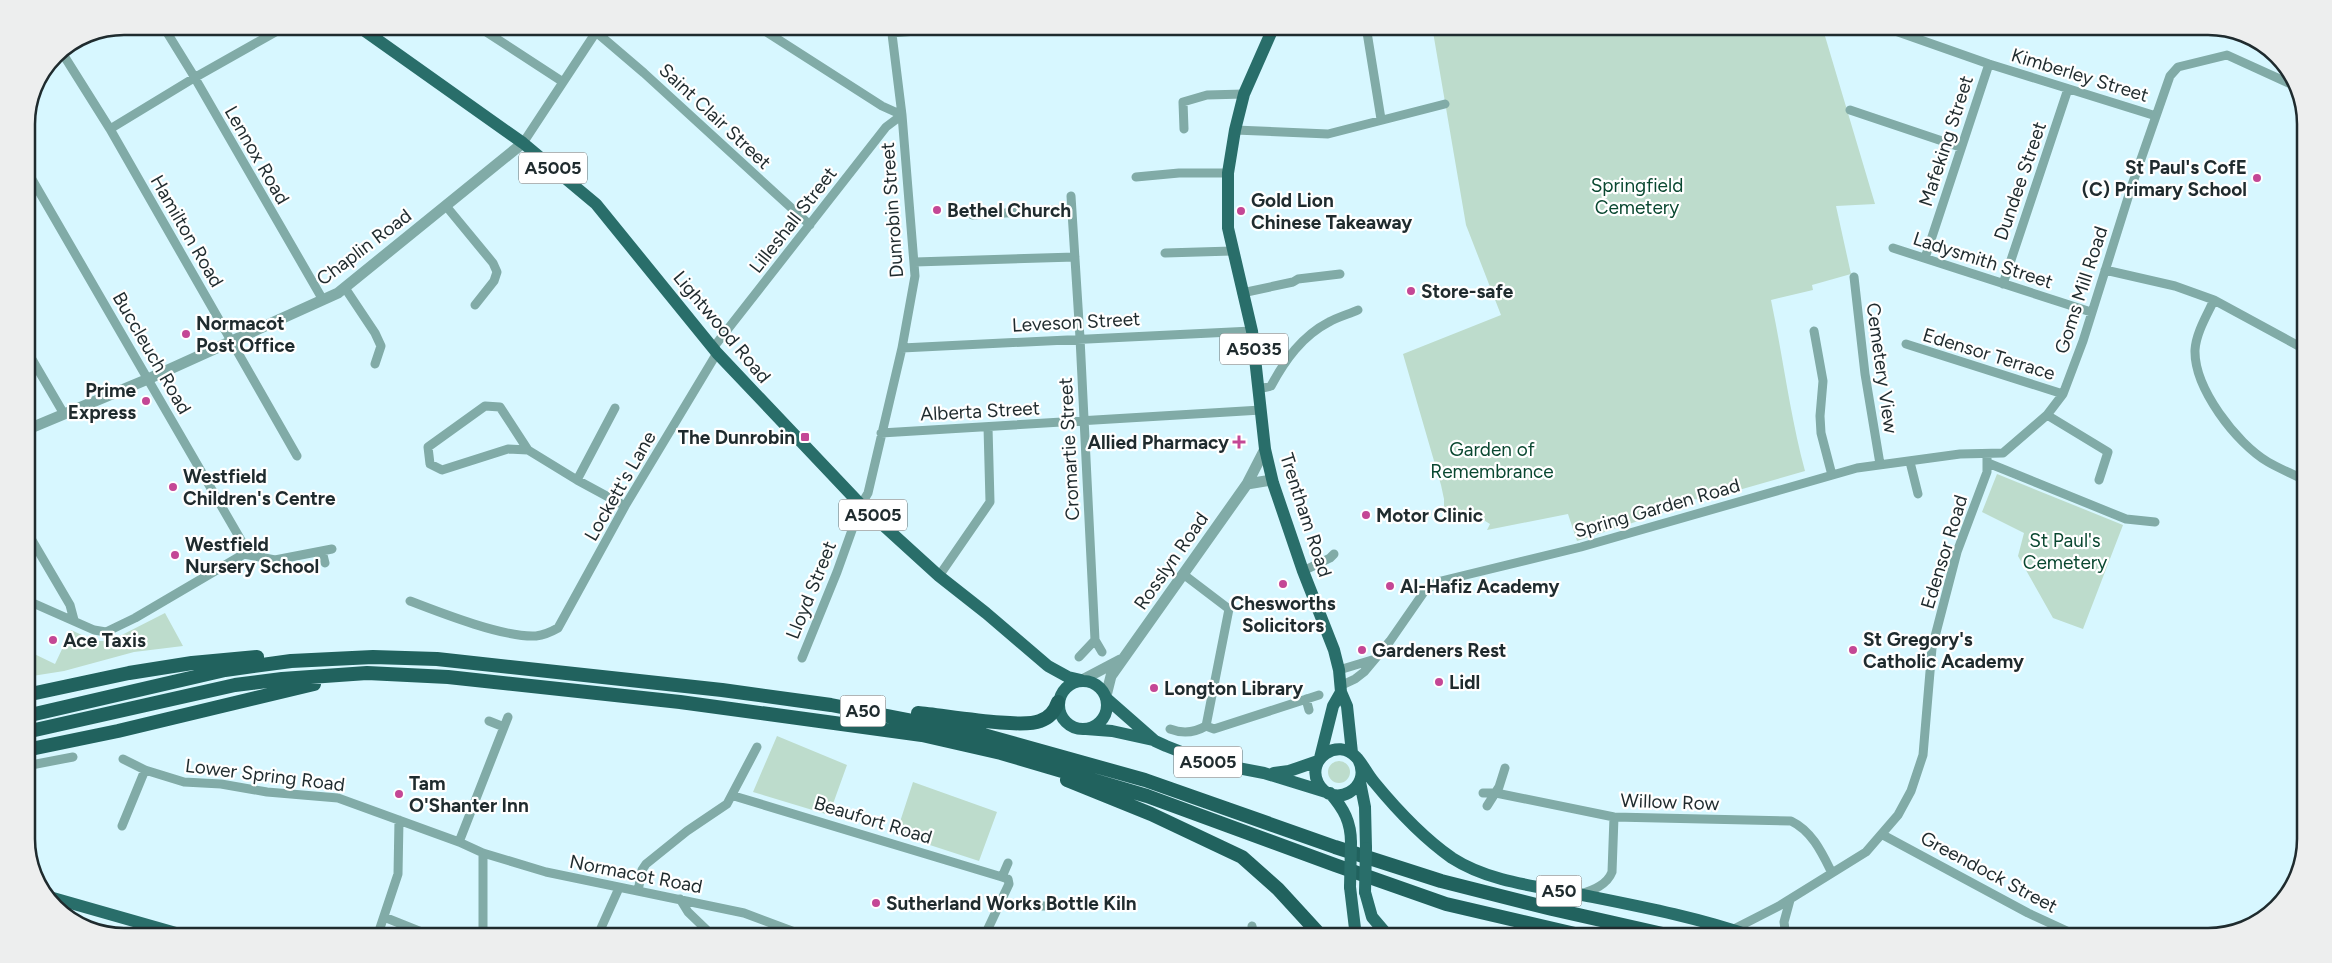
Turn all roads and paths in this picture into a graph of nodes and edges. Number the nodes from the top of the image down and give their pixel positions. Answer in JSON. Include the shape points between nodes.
{"nodes":[{"id":1,"x":168,"y":35,"type":"edge"},
{"id":2,"x":270,"y":35,"type":"edge"},
{"id":3,"x":371,"y":35,"type":"edge"},
{"id":4,"x":491,"y":35,"type":"edge"},
{"id":5,"x":591,"y":35,"type":"edge"},
{"id":6,"x":603,"y":35,"type":"edge"},
{"id":7,"x":771,"y":35,"type":"edge"},
{"id":8,"x":892,"y":35,"type":"edge"},
{"id":9,"x":1270,"y":35,"type":"edge"},
{"id":10,"x":1367,"y":35,"type":"edge"},
{"id":11,"x":1907,"y":35,"type":"edge"},
{"id":12,"x":65,"y":57,"type":"edge"},
{"id":13,"x":1989,"y":64,"type":"junction"},
{"id":14,"x":194,"y":78,"type":"junction"},
{"id":15,"x":563,"y":82,"type":"junction"},
{"id":16,"x":2287,"y":83,"type":"edge"},
{"id":17,"x":2068,"y":88,"type":"junction"},
{"id":18,"x":1244,"y":94,"type":"junction"},
{"id":19,"x":1446,"y":104,"type":"dead end"},
{"id":20,"x":1850,"y":110,"type":"dead end"},
{"id":21,"x":902,"y":115,"type":"junction"},
{"id":22,"x":2156,"y":116,"type":"junction"},
{"id":23,"x":1381,"y":119,"type":"junction"},
{"id":24,"x":110,"y":129,"type":"junction"},
{"id":25,"x":1184,"y":129,"type":"dead end"},
{"id":26,"x":1235,"y":130,"type":"junction"},
{"id":27,"x":523,"y":143,"type":"junction"},
{"id":28,"x":1960,"y":147,"type":"junction"},
{"id":29,"x":1228,"y":173,"type":"junction"},
{"id":30,"x":1136,"y":177,"type":"dead end"},
{"id":31,"x":35,"y":184,"type":"edge"},
{"id":32,"x":1070,"y":196,"type":"dead end"},
{"id":33,"x":446,"y":206,"type":"junction"},
{"id":34,"x":1071,"y":209,"type":"junction"},
{"id":35,"x":972,"y":215,"type":"dead end"},
{"id":36,"x":810,"y":224,"type":"junction"},
{"id":37,"x":1893,"y":248,"type":"dead end"},
{"id":38,"x":1232,"y":251,"type":"junction"},
{"id":39,"x":1165,"y":254,"type":"dead end"},
{"id":40,"x":1075,"y":257,"type":"junction"},
{"id":41,"x":1925,"y":258,"type":"junction"},
{"id":42,"x":915,"y":262,"type":"junction"},
{"id":43,"x":2105,"y":270,"type":"junction"},
{"id":44,"x":1340,"y":274,"type":"dead end"},
{"id":45,"x":1854,"y":277,"type":"dead end"},
{"id":46,"x":2002,"y":284,"type":"junction"},
{"id":47,"x":345,"y":288,"type":"junction"},
{"id":48,"x":1242,"y":293,"type":"junction"},
{"id":49,"x":323,"y":300,"type":"junction"},
{"id":50,"x":2214,"y":300,"type":"junction"},
{"id":51,"x":475,"y":305,"type":"dead end"},
{"id":52,"x":1358,"y":310,"type":"dead end"},
{"id":53,"x":2091,"y":312,"type":"junction"},
{"id":54,"x":1252,"y":331,"type":"junction"},
{"id":55,"x":1814,"y":331,"type":"dead end"},
{"id":56,"x":1080,"y":338,"type":"junction"},
{"id":57,"x":232,"y":340,"type":"junction"},
{"id":58,"x":1906,"y":344,"type":"dead end"},
{"id":59,"x":2297,"y":345,"type":"edge"},
{"id":60,"x":902,"y":348,"type":"junction"},
{"id":61,"x":715,"y":351,"type":"junction"},
{"id":62,"x":35,"y":364,"type":"edge"},
{"id":63,"x":375,"y":364,"type":"dead end"},
{"id":64,"x":148,"y":378,"type":"junction"},
{"id":65,"x":1259,"y":389,"type":"junction"},
{"id":66,"x":2063,"y":394,"type":"junction"},
{"id":67,"x":615,"y":408,"type":"dead end"},
{"id":68,"x":1262,"y":410,"type":"junction"},
{"id":69,"x":64,"y":414,"type":"junction"},
{"id":70,"x":2047,"y":415,"type":"junction"},
{"id":71,"x":1084,"y":422,"type":"junction"},
{"id":72,"x":35,"y":426,"type":"edge"},
{"id":73,"x":988,"y":427,"type":"junction"},
{"id":74,"x":881,"y":433,"type":"junction"},
{"id":75,"x":1266,"y":449,"type":"junction"},
{"id":76,"x":528,"y":450,"type":"junction"},
{"id":77,"x":297,"y":456,"type":"dead end"},
{"id":78,"x":1988,"y":459,"type":"junction"},
{"id":79,"x":1910,"y":462,"type":"junction"},
{"id":80,"x":1880,"y":464,"type":"junction"},
{"id":81,"x":1832,"y":475,"type":"junction"},
{"id":82,"x":2297,"y":477,"type":"edge"},
{"id":83,"x":577,"y":480,"type":"junction"},
{"id":84,"x":1272,"y":480,"type":"junction"},
{"id":85,"x":2099,"y":480,"type":"dead end"},
{"id":86,"x":1247,"y":484,"type":"junction"},
{"id":87,"x":1918,"y":494,"type":"dead end"},
{"id":88,"x":861,"y":505,"type":"junction"},
{"id":89,"x":625,"y":506,"type":"junction"},
{"id":90,"x":2155,"y":522,"type":"dead end"},
{"id":91,"x":35,"y":545,"type":"edge"},
{"id":92,"x":332,"y":549,"type":"dead end"},
{"id":93,"x":322,"y":551,"type":"junction"},
{"id":94,"x":244,"y":554,"type":"junction"},
{"id":95,"x":1334,"y":554,"type":"dead end"},
{"id":96,"x":325,"y":563,"type":"dead end"},
{"id":97,"x":1303,"y":571,"type":"junction"},
{"id":98,"x":1183,"y":574,"type":"junction"},
{"id":99,"x":939,"y":576,"type":"junction"},
{"id":100,"x":410,"y":601,"type":"dead end"},
{"id":101,"x":35,"y":604,"type":"edge"},
{"id":102,"x":74,"y":620,"type":"junction"},
{"id":103,"x":1095,"y":640,"type":"junction"},
{"id":104,"x":1102,"y":652,"type":"dead end"},
{"id":105,"x":373,"y":657,"type":"junction"},
{"id":106,"x":1079,"y":657,"type":"dead end"},
{"id":107,"x":802,"y":658,"type":"dead end"},
{"id":108,"x":1123,"y":658,"type":"junction"},
{"id":109,"x":1372,"y":660,"type":"junction"},
{"id":110,"x":1048,"y":666,"type":"junction"},
{"id":111,"x":1339,"y":670,"type":"junction"},
{"id":112,"x":430,"y":675,"type":"junction"},
{"id":113,"x":1082,"y":680,"type":"junction"},
{"id":114,"x":1341,"y":689,"type":"junction"},
{"id":115,"x":35,"y":693,"type":"edge"},
{"id":116,"x":1319,"y":695,"type":"dead end"},
{"id":117,"x":1106,"y":697,"type":"junction"},
{"id":118,"x":1306,"y":699,"type":"junction"},
{"id":119,"x":1058,"y":701,"type":"junction"},
{"id":120,"x":830,"y":705,"type":"junction"},
{"id":121,"x":1309,"y":710,"type":"dead end"},
{"id":122,"x":35,"y":714,"type":"edge"},
{"id":123,"x":508,"y":717,"type":"dead end"},
{"id":124,"x":489,"y":720,"type":"dead end"},
{"id":125,"x":1206,"y":726,"type":"junction"},
{"id":126,"x":504,"y":727,"type":"junction"},
{"id":127,"x":1085,"y":729,"type":"junction"},
{"id":128,"x":1170,"y":729,"type":"dead end"},
{"id":129,"x":35,"y":730,"type":"edge"},
{"id":130,"x":1155,"y":741,"type":"junction"},
{"id":131,"x":35,"y":748,"type":"edge"},
{"id":132,"x":757,"y":748,"type":"dead end"},
{"id":133,"x":986,"y":750,"type":"junction"},
{"id":134,"x":1355,"y":756,"type":"junction"},
{"id":135,"x":73,"y":757,"type":"dead end"},
{"id":136,"x":123,"y":759,"type":"dead end"},
{"id":137,"x":1319,"y":760,"type":"junction"},
{"id":138,"x":35,"y":764,"type":"edge"},
{"id":139,"x":1506,"y":768,"type":"dead end"},
{"id":140,"x":145,"y":770,"type":"junction"},
{"id":141,"x":1264,"y":773,"type":"junction"},
{"id":142,"x":1360,"y":782,"type":"junction"},
{"id":143,"x":1328,"y":793,"type":"junction"},
{"id":144,"x":1483,"y":793,"type":"dead end"},
{"id":145,"x":1496,"y":793,"type":"junction"},
{"id":146,"x":734,"y":796,"type":"junction"},
{"id":147,"x":1487,"y":806,"type":"dead end"},
{"id":148,"x":1614,"y":817,"type":"junction"},
{"id":149,"x":399,"y":820,"type":"junction"},
{"id":150,"x":122,"y":826,"type":"dead end"},
{"id":151,"x":1883,"y":834,"type":"junction"},
{"id":152,"x":459,"y":842,"type":"junction"},
{"id":153,"x":483,"y":853,"type":"junction"},
{"id":154,"x":1008,"y":862,"type":"dead end"},
{"id":155,"x":1832,"y":874,"type":"junction"},
{"id":156,"x":1002,"y":877,"type":"junction"},
{"id":157,"x":619,"y":888,"type":"junction"},
{"id":158,"x":638,"y":891,"type":"junction"},
{"id":159,"x":1578,"y":894,"type":"junction"},
{"id":160,"x":680,"y":899,"type":"junction"},
{"id":161,"x":1001,"y":899,"type":"junction"},
{"id":162,"x":59,"y":900,"type":"edge"},
{"id":163,"x":1790,"y":900,"type":"junction"},
{"id":164,"x":1063,"y":906,"type":"dead end"},
{"id":165,"x":384,"y":917,"type":"junction"},
{"id":166,"x":158,"y":928,"type":"edge"},
{"id":167,"x":380,"y":928,"type":"edge"},
{"id":168,"x":412,"y":928,"type":"edge"},
{"id":169,"x":483,"y":928,"type":"edge"},
{"id":170,"x":601,"y":928,"type":"edge"},
{"id":171,"x":705,"y":928,"type":"edge"},
{"id":172,"x":784,"y":928,"type":"edge"},
{"id":173,"x":988,"y":928,"type":"edge"},
{"id":174,"x":1314,"y":928,"type":"edge"},
{"id":175,"x":1355,"y":928,"type":"edge"},
{"id":176,"x":1381,"y":928,"type":"edge"},
{"id":177,"x":1549,"y":928,"type":"edge"},
{"id":178,"x":1636,"y":928,"type":"edge"},
{"id":179,"x":1727,"y":928,"type":"edge"},
{"id":180,"x":1738,"y":928,"type":"edge"},
{"id":181,"x":1785,"y":928,"type":"edge"},
{"id":182,"x":2061,"y":928,"type":"edge"}],
"edges":[{"from":1,"to":14,"type":"street","name":"Lennox Road"},
{"from":2,"to":14,"type":"street"},
{"from":3,"to":27,"type":"main road","name":"Lightwood Road","number":"A5005"},
{"from":4,"to":15,"type":"street"},
{"from":5,"to":15,"type":"street","name":"Chaplin Road"},
{"from":6,"to":36,"type":"street","name":"Saint Clair Street"},
{"from":7,"to":21,"type":"street","via":[[882,106]]},
{"from":8,"to":21,"type":"street","name":"Dunrobin Street"},
{"from":9,"to":18,"type":"main road","name":"Trentham Road","number":"A5035"},
{"from":10,"to":23,"type":"street"},
{"from":11,"to":13,"type":"street","name":"Kimberley Street"},
{"from":12,"to":24,"type":"street","name":"Hamilton Road"},
{"from":13,"to":17,"type":"street","name":"Kimberley Street"},
{"from":13,"to":28,"type":"street","name":"Mafeking Street"},
{"from":14,"to":24,"type":"street"},
{"from":14,"to":49,"type":"street","name":"Lennox Road"},
{"from":15,"to":27,"type":"street","name":"Chaplin Road"},
{"from":16,"to":22,"type":"street","name":"Goms Mill Road","via":[[2227,55],[2178,67],[2170,76]]},
{"from":17,"to":22,"type":"street","name":"Kimberley Street"},
{"from":17,"to":46,"type":"street","name":"Dundee Street"},
{"from":18,"to":25,"type":"street","via":[[1207,95],[1183,102]]},
{"from":18,"to":26,"type":"main road","name":"Trentham Road","number":"A5035"},
{"from":19,"to":23,"type":"street"},
{"from":20,"to":28,"type":"street"},
{"from":21,"to":36,"type":"street","name":"Lilleshall Street","via":[[886,127]]},
{"from":21,"to":42,"type":"street","name":"Dunrobin Street"},
{"from":22,"to":43,"type":"street","name":"Goms Mill Road"},
{"from":23,"to":26,"type":"street","via":[[1328,134]]},
{"from":24,"to":57,"type":"street","name":"Hamilton Road"},
{"from":26,"to":29,"type":"main road","name":"Trentham Road","number":"A5035"},
{"from":27,"to":33,"type":"street","name":"Chaplin Road"},
{"from":27,"to":61,"type":"main road","name":"Lightwood Road","number":"A5005","via":[[596,204]]},
{"from":28,"to":41,"type":"street","name":"Mafeking Street"},
{"from":29,"to":30,"type":"street"},
{"from":29,"to":38,"type":"main road","name":"Trentham Road","number":"A5035","via":[[1228,228]]},
{"from":31,"to":64,"type":"street","name":"Buccleuch Road"},
{"from":32,"to":34,"type":"street","name":"Cromartie Street"},
{"from":33,"to":47,"type":"street","name":"Chaplin Road"},
{"from":33,"to":51,"type":"street","via":[[497,272]]},
{"from":34,"to":35,"type":"street"},
{"from":34,"to":40,"type":"street","name":"Cromartie Street"},
{"from":36,"to":61,"type":"street","name":"Lilleshall Street"},
{"from":37,"to":41,"type":"street","name":"Ladysmith Street"},
{"from":38,"to":39,"type":"street"},
{"from":38,"to":48,"type":"main road","name":"Trentham Road","number":"A5035"},
{"from":40,"to":42,"type":"street"},
{"from":40,"to":56,"type":"street","name":"Cromartie Street"},
{"from":41,"to":46,"type":"street","name":"Ladysmith Street"},
{"from":42,"to":60,"type":"street","name":"Dunrobin Street","via":[[912,300]]},
{"from":43,"to":50,"type":"street","via":[[2175,286]]},
{"from":43,"to":53,"type":"street","name":"Goms Mill Road"},
{"from":44,"to":48,"type":"street","via":[[1298,279]]},
{"from":45,"to":80,"type":"street","name":"Cemetery View"},
{"from":46,"to":53,"type":"street","name":"Ladysmith Street"},
{"from":47,"to":49,"type":"street","name":"Chaplin Road"},
{"from":47,"to":63,"type":"street","via":[[381,346]]},
{"from":48,"to":54,"type":"main road","name":"Trentham Road","number":"A5035"},
{"from":49,"to":57,"type":"street","name":"Chaplin Road"},
{"from":50,"to":59,"type":"street"},
{"from":50,"to":82,"type":"street","via":[[2195,349],[2204,385],[2215,407],[2244,443],[2267,462]]},
{"from":52,"to":65,"type":"street","via":[[1330,321],[1306,338],[1290,355],[1271,386]]},
{"from":53,"to":66,"type":"street","name":"Goms Mill Road"},
{"from":54,"to":56,"type":"street","name":"Leveson Street"},
{"from":54,"to":65,"type":"main road","name":"Trentham Road","number":"A5035"},
{"from":55,"to":81,"type":"street","via":[[1823,382],[1821,433]]},
{"from":56,"to":60,"type":"street","name":"Leveson Street"},
{"from":56,"to":71,"type":"street","name":"Cromartie Street"},
{"from":57,"to":64,"type":"street","name":"Chaplin Road"},
{"from":57,"to":77,"type":"street","name":"Hamilton Road"},
{"from":58,"to":66,"type":"street","name":"Edensor Terrace"},
{"from":60,"to":74,"type":"street","name":"Dunrobin Street"},
{"from":61,"to":88,"type":"main road","name":"Lightwood Road","number":"A5005"},
{"from":61,"to":89,"type":"street","name":"Lockett's Lane"},
{"from":62,"to":69,"type":"street"},
{"from":64,"to":69,"type":"street","name":"Chaplin Road"},
{"from":64,"to":94,"type":"street","name":"Buccleuch Road","via":[[245,547]]},
{"from":65,"to":68,"type":"main road","name":"Trentham Road","number":"A5035"},
{"from":66,"to":70,"type":"street","name":"Goms Mill Road"},
{"from":67,"to":83,"type":"street"},
{"from":68,"to":71,"type":"street","name":"Alberta Street"},
{"from":68,"to":75,"type":"main road","name":"Trentham Road","number":"A5035"},
{"from":69,"to":72,"type":"street","name":"Chaplin Road"},
{"from":70,"to":78,"type":"street","name":"Goms Mill Road","via":[[2003,453]]},
{"from":70,"to":85,"type":"street","via":[[2108,452]]},
{"from":71,"to":73,"type":"street","name":"Alberta Street"},
{"from":71,"to":103,"type":"street","name":"Cromartie Street"},
{"from":73,"to":74,"type":"street","name":"Alberta Street"},
{"from":73,"to":99,"type":"street","via":[[990,502]]},
{"from":74,"to":88,"type":"street","name":"Dunrobin Street","via":[[868,493]]},
{"from":75,"to":84,"type":"main road","name":"Trentham Road","number":"A5035"},
{"from":75,"to":86,"type":"street","name":"Rosslyn Road"},
{"from":76,"to":76,"type":"street","via":[[508,449],[442,470],[430,464],[428,447],[485,406],[500,407]]},
{"from":76,"to":83,"type":"street"},
{"from":78,"to":79,"type":"street","name":"Spring Garden Road","via":[[1960,454]]},
{"from":78,"to":90,"type":"street","via":[[2126,519]]},
{"from":78,"to":151,"type":"street","name":"Edensor Road","via":[[1987,472],[1956,552],[1932,648],[1923,755],[1911,791],[1898,816]]},
{"from":79,"to":80,"type":"street","name":"Spring Garden Road"},
{"from":79,"to":87,"type":"street"},
{"from":80,"to":81,"type":"street","name":"Spring Garden Road"},
{"from":81,"to":109,"type":"street","name":"Spring Garden Road","via":[[1581,547],[1437,582],[1424,592],[1382,652]]},
{"from":83,"to":89,"type":"street"},
{"from":84,"to":86,"type":"street"},
{"from":84,"to":97,"type":"main road","name":"Trentham Road","number":"A5035"},
{"from":86,"to":98,"type":"street","name":"Rosslyn Road"},
{"from":88,"to":99,"type":"main road","name":"Lightwood Road","number":"A5005"},
{"from":88,"to":107,"type":"street","name":"Lloyd Street"},
{"from":89,"to":100,"type":"street","name":"Lockett's Lane","via":[[572,605],[558,628],[549,633],[536,636],[504,632]]},
{"from":91,"to":102,"type":"street","via":[[70,605]]},
{"from":92,"to":93,"type":"street"},
{"from":93,"to":94,"type":"street","via":[[275,560]]},
{"from":93,"to":96,"type":"street"},
{"from":94,"to":102,"type":"street","via":[[113,631],[100,632]]},
{"from":95,"to":97,"type":"street"},
{"from":97,"to":111,"type":"main road","name":"Trentham Road","number":"A5035"},
{"from":98,"to":108,"type":"street","name":"Rosslyn Road"},
{"from":98,"to":125,"type":"street","via":[[1229,609]]},
{"from":99,"to":110,"type":"main road","name":"Lightwood Road","number":"A5005"},
{"from":101,"to":102,"type":"street"},
{"from":103,"to":104,"type":"street","name":"Cromartie Street"},
{"from":103,"to":106,"type":"street"},
{"from":105,"to":115,"type":"highway","via":[[299,655],[192,662]]},
{"from":105,"to":120,"type":"highway","number":"A50","via":[[437,659],[572,673]]},
{"from":105,"to":122,"type":"highway","number":"A50","via":[[291,661],[225,670]]},
{"from":108,"to":113,"type":"street","name":"Rosslyn Road"},
{"from":108,"to":117,"type":"street","name":"Rosslyn Road","via":[[1111,676]]},
{"from":109,"to":111,"type":"street","name":"Spring Garden Road"},
{"from":109,"to":114,"type":"street","name":"Spring Garden Road","via":[[1361,675]]},
{"from":110,"to":113,"type":"main road","name":"Lightwood Road","number":"A5005","via":[[1068,677]]},
{"from":110,"to":119,"type":"main road"},
{"from":111,"to":114,"type":"main road","name":"Trentham Road","number":"A5035"},
{"from":112,"to":129,"type":"highway","number":"A50","via":[[367,673],[235,685]]},
{"from":112,"to":131,"type":"highway","via":[[311,684]]},
{"from":112,"to":133,"type":"highway","number":"A50","via":[[821,720],[922,735]]},
{"from":113,"to":117,"type":"main road","via":[[1096,684]]},
{"from":113,"to":119,"type":"main road","via":[[1066,687]]},
{"from":114,"to":134,"type":"main road","number":"A5035"},
{"from":114,"to":137,"type":"main road","number":"A5035","via":[[1333,706]]},
{"from":116,"to":118,"type":"street"},
{"from":117,"to":127,"type":"main road","via":[[1105,716],[1093,727]]},
{"from":117,"to":130,"type":"main road","number":"A5005"},
{"from":118,"to":121,"type":"street"},
{"from":118,"to":125,"type":"street","via":[[1214,729]]},
{"from":119,"to":120,"type":"highway","via":[[1053,713],[1041,721],[1025,724]]},
{"from":119,"to":127,"type":"main road","via":[[1060,715],[1065,722]]},
{"from":120,"to":178,"type":"highway","number":"A50","via":[[941,725],[1072,758],[1146,780],[1441,881]]},
{"from":123,"to":126,"type":"street"},
{"from":124,"to":126,"type":"street"},
{"from":125,"to":128,"type":"street","via":[[1183,733]]},
{"from":126,"to":152,"type":"street"},
{"from":127,"to":130,"type":"main road","number":"A5005","via":[[1112,731]]},
{"from":130,"to":141,"type":"main road","number":"A5005","via":[[1207,762]]},
{"from":132,"to":146,"type":"street"},
{"from":133,"to":174,"type":"highway","via":[[1151,814],[1242,857],[1278,889]]},
{"from":133,"to":177,"type":"highway","number":"A50","via":[[1147,796],[1446,904]]},
{"from":134,"to":137,"type":"main road","via":[[1336,749]]},
{"from":134,"to":142,"type":"main road","via":[[1362,773]]},
{"from":134,"to":159,"type":"main road","number":"A50","via":[[1406,820],[1453,858],[1495,878]]},
{"from":135,"to":138,"type":"street"},
{"from":136,"to":140,"type":"street","name":"Lower Spring Road"},
{"from":137,"to":141,"type":"main road","number":"A5005","via":[[1289,772]]},
{"from":137,"to":143,"type":"main road","via":[[1316,774],[1321,787]]},
{"from":139,"to":145,"type":"street"},
{"from":140,"to":149,"type":"street","name":"Lower Spring Road","via":[[184,782],[338,798]]},
{"from":140,"to":150,"type":"street"},
{"from":141,"to":143,"type":"main road","number":"A5005"},
{"from":142,"to":143,"type":"main road","via":[[1346,794]]},
{"from":142,"to":176,"type":"main road","bridge":true,"via":[[1366,807],[1365,892],[1372,917]]},
{"from":143,"to":175,"type":"main road","bridge":true,"via":[[1349,820],[1350,887]]},
{"from":144,"to":145,"type":"street","name":"Willow Row"},
{"from":145,"to":147,"type":"street"},
{"from":145,"to":148,"type":"street","name":"Willow Row"},
{"from":146,"to":156,"type":"street","name":"Beaufort Road"},
{"from":146,"to":158,"type":"street","via":[[646,864]]},
{"from":148,"to":155,"type":"street","name":"Willow Row","via":[[1791,821],[1804,827]]},
{"from":148,"to":159,"type":"street","via":[[1610,877],[1592,890]]},
{"from":149,"to":152,"type":"street","name":"Lower Spring Road"},
{"from":149,"to":165,"type":"street","via":[[398,874]]},
{"from":151,"to":155,"type":"street","name":"Edensor Road","via":[[1866,852]]},
{"from":151,"to":182,"type":"street","name":"Greendock Street"},
{"from":152,"to":153,"type":"street","name":"Normacot Road"},
{"from":153,"to":157,"type":"street","name":"Normacot Road","via":[[546,872]]},
{"from":153,"to":169,"type":"street"},
{"from":154,"to":156,"type":"street"},
{"from":155,"to":163,"type":"street","name":"Edensor Road"},
{"from":156,"to":161,"type":"street","via":[[1010,884]]},
{"from":157,"to":158,"type":"street","name":"Normacot Road"},
{"from":157,"to":170,"type":"street"},
{"from":158,"to":160,"type":"street","name":"Normacot Road"},
{"from":159,"to":179,"type":"main road","number":"A50","via":[[1674,913]]},
{"from":160,"to":171,"type":"street"},
{"from":160,"to":172,"type":"street","name":"Normacot Road","via":[[744,913]]},
{"from":161,"to":164,"type":"street","via":[[1012,906]]},
{"from":161,"to":173,"type":"street"},
{"from":162,"to":166,"type":"main road"},
{"from":163,"to":180,"type":"street","name":"Edensor Road"},
{"from":163,"to":181,"type":"street"},
{"from":165,"to":167,"type":"street"},
{"from":165,"to":168,"type":"street"}]}
